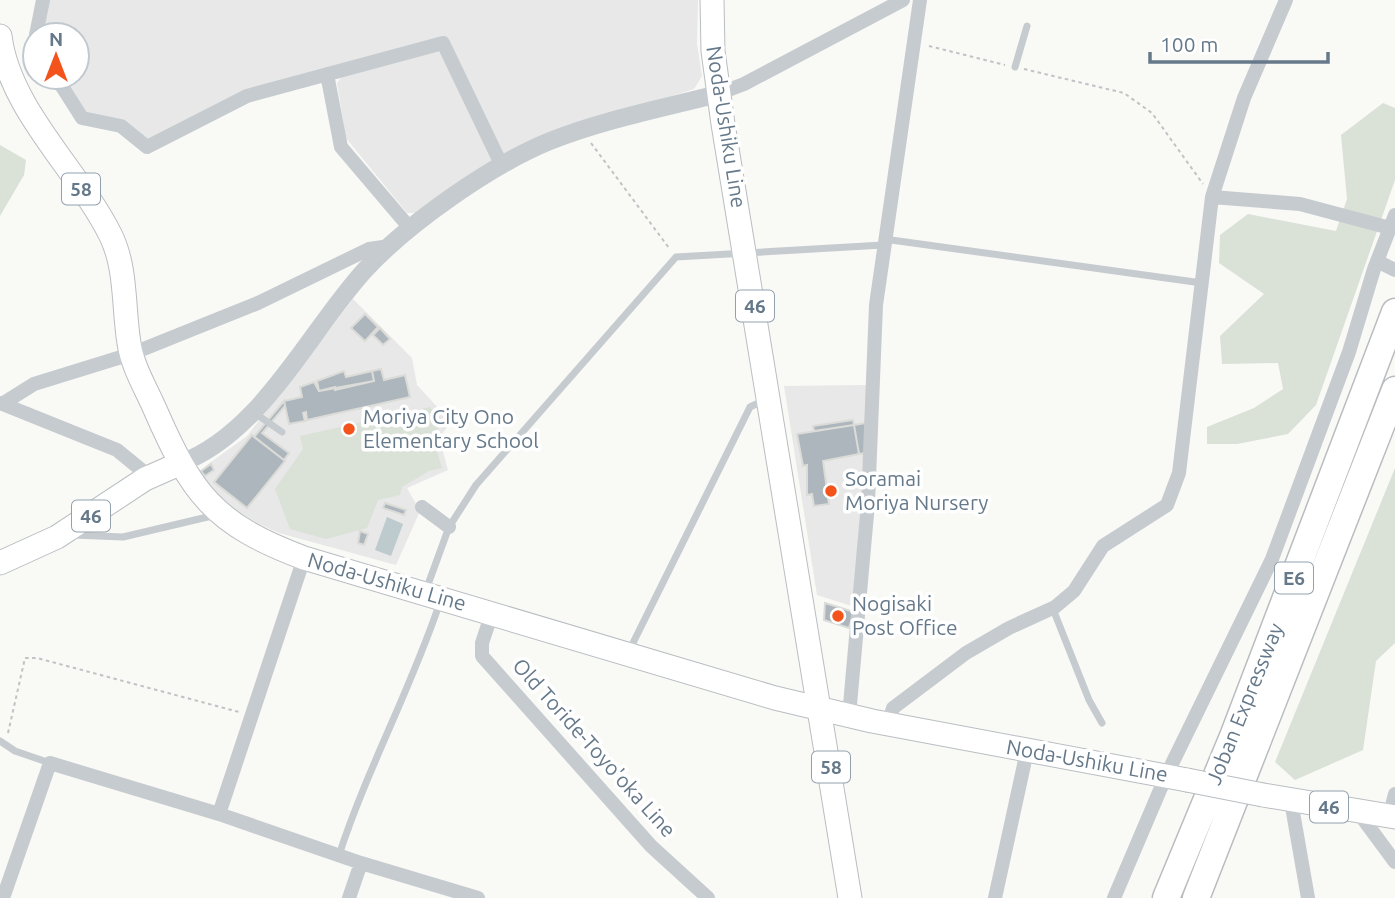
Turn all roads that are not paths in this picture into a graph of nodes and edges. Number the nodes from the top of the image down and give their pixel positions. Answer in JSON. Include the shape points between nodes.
{"nodes":[{"id":1,"x":43,"y":0,"type":"edge"},
{"id":2,"x":712,"y":0,"type":"edge"},
{"id":3,"x":903,"y":0,"type":"edge"},
{"id":4,"x":920,"y":0,"type":"edge"},
{"id":5,"x":1286,"y":0,"type":"edge"},
{"id":6,"x":38,"y":21,"type":"edge"},
{"id":7,"x":1027,"y":26,"type":"dead end"},
{"id":8,"x":0,"y":36,"type":"edge"},
{"id":9,"x":1015,"y":67,"type":"road end"},
{"id":10,"x":327,"y":74,"type":"junction"},
{"id":11,"x":65,"y":91,"type":"edge"},
{"id":12,"x":718,"y":94,"type":"junction"},
{"id":13,"x":502,"y":166,"type":"junction"},
{"id":14,"x":1212,"y":197,"type":"junction"},
{"id":15,"x":1393,"y":222,"type":"edge"},
{"id":16,"x":409,"y":227,"type":"junction"},
{"id":17,"x":883,"y":242,"type":"junction"},
{"id":18,"x":390,"y":246,"type":"junction"},
{"id":19,"x":746,"y":254,"type":"junction"},
{"id":20,"x":1386,"y":266,"type":"edge"},
{"id":21,"x":1203,"y":283,"type":"junction"},
{"id":22,"x":1395,"y":312,"type":"edge"},
{"id":23,"x":131,"y":354,"type":"junction"},
{"id":24,"x":1395,"y":390,"type":"edge"},
{"id":25,"x":770,"y":398,"type":"junction"},
{"id":26,"x":1,"y":404,"type":"edge"},
{"id":27,"x":252,"y":411,"type":"junction"},
{"id":28,"x":282,"y":432,"type":"dead end"},
{"id":29,"x":179,"y":464,"type":"junction"},
{"id":30,"x":150,"y":477,"type":"junction"},
{"id":31,"x":422,"y":507,"type":"dead end"},
{"id":32,"x":219,"y":514,"type":"junction"},
{"id":33,"x":449,"y":527,"type":"junction"},
{"id":34,"x":62,"y":534,"type":"junction"},
{"id":35,"x":304,"y":558,"type":"junction"},
{"id":36,"x":0,"y":562,"type":"edge"},
{"id":37,"x":433,"y":596,"type":"junction"},
{"id":38,"x":1053,"y":609,"type":"junction"},
{"id":39,"x":492,"y":613,"type":"junction"},
{"id":40,"x":628,"y":654,"type":"junction"},
{"id":41,"x":821,"y":710,"type":"junction"},
{"id":42,"x":849,"y":716,"type":"junction"},
{"id":43,"x":1102,"y":723,"type":"dead end"},
{"id":44,"x":888,"y":724,"type":"junction"},
{"id":45,"x":3,"y":743,"type":"edge"},
{"id":46,"x":1027,"y":751,"type":"junction"},
{"id":47,"x":50,"y":763,"type":"junction"},
{"id":48,"x":1177,"y":778,"type":"junction"},
{"id":49,"x":1291,"y":801,"type":"junction"},
{"id":50,"x":1393,"y":809,"type":"edge"},
{"id":51,"x":1358,"y":813,"type":"junction"},
{"id":52,"x":219,"y":814,"type":"junction"},
{"id":53,"x":339,"y":855,"type":"junction"},
{"id":54,"x":1395,"y":862,"type":"edge"},
{"id":55,"x":361,"y":863,"type":"junction"},
{"id":56,"x":848,"y":895,"type":"edge"},
{"id":57,"x":3,"y":898,"type":"edge"},
{"id":58,"x":349,"y":898,"type":"edge"},
{"id":59,"x":478,"y":898,"type":"edge"},
{"id":60,"x":708,"y":898,"type":"edge"},
{"id":61,"x":995,"y":898,"type":"edge"},
{"id":62,"x":1114,"y":898,"type":"edge"},
{"id":63,"x":1164,"y":898,"type":"edge"},
{"id":64,"x":1196,"y":898,"type":"edge"},
{"id":65,"x":1308,"y":898,"type":"edge"}],
"edges":[{"from":1,"to":6,"type":"street"},
{"from":2,"to":12,"type":"main road","name":"Noda-Ushiku Line","number":"46"},
{"from":3,"to":12,"type":"street"},
{"from":4,"to":17,"type":"street"},
{"from":5,"to":14,"type":"street","via":[[1244,98]]},
{"from":7,"to":9,"type":"lane"},
{"from":8,"to":23,"type":"main road","number":"58","via":[[16,89],[110,234],[121,264]]},
{"from":10,"to":11,"type":"street","via":[[247,96],[147,147],[121,126],[82,118]]},
{"from":10,"to":13,"type":"street","via":[[443,43]]},
{"from":10,"to":16,"type":"street","via":[[341,147]]},
{"from":12,"to":13,"type":"street","via":[[552,140]]},
{"from":12,"to":19,"type":"main road","name":"Noda-Ushiku Line","number":"46"},
{"from":13,"to":16,"type":"street"},
{"from":14,"to":15,"type":"street","via":[[1300,204]]},
{"from":14,"to":21,"type":"street"},
{"from":15,"to":20,"type":"street"},
{"from":16,"to":18,"type":"street"},
{"from":17,"to":19,"type":"lane"},
{"from":17,"to":21,"type":"lane"},
{"from":17,"to":42,"type":"street","via":[[865,553]]},
{"from":18,"to":23,"type":"street","via":[[369,249],[258,303]]},
{"from":18,"to":27,"type":"street","via":[[338,301],[305,350]]},
{"from":19,"to":25,"type":"main road","name":"Noda-Ushiku Line","number":"46"},
{"from":19,"to":33,"type":"lane","via":[[676,257],[476,485]]},
{"from":20,"to":48,"type":"street","via":[[1272,559]]},
{"from":21,"to":38,"type":"street","via":[[1179,473],[1167,505],[1103,546],[1074,592]]},
{"from":22,"to":63,"type":"highway","name":"Joban Expressway","number":"E6","via":[[1249,696]]},
{"from":23,"to":26,"type":"street","via":[[34,384]]},
{"from":23,"to":29,"type":"main road","number":"58"},
{"from":24,"to":64,"type":"highway","name":"Joban Expressway","number":"E6"},
{"from":25,"to":40,"type":"lane","via":[[750,407]]},
{"from":25,"to":41,"type":"main road","name":"Noda-Ushiku Line","number":"46"},
{"from":26,"to":30,"type":"street","via":[[117,450]]},
{"from":27,"to":28,"type":"lane"},
{"from":27,"to":29,"type":"street","via":[[200,455]]},
{"from":29,"to":30,"type":"main road","number":"46"},
{"from":29,"to":32,"type":"main road","name":"Noda-Ushiku Line","number":"46"},
{"from":30,"to":34,"type":"main road","number":"46"},
{"from":31,"to":33,"type":"street"},
{"from":32,"to":34,"type":"lane","via":[[123,537]]},
{"from":32,"to":35,"type":"main road","name":"Noda-Ushiku Line","number":"46"},
{"from":33,"to":37,"type":"lane"},
{"from":34,"to":36,"type":"main road","number":"46"},
{"from":35,"to":37,"type":"main road","name":"Noda-Ushiku Line","number":"46"},
{"from":35,"to":52,"type":"street"},
{"from":37,"to":39,"type":"main road","name":"Noda-Ushiku Line","number":"46"},
{"from":37,"to":53,"type":"lane","via":[[425,650],[354,808]]},
{"from":38,"to":43,"type":"lane"},
{"from":38,"to":44,"type":"street","via":[[966,653],[893,708]]},
{"from":39,"to":40,"type":"main road","name":"Noda-Ushiku Line","number":"46"},
{"from":39,"to":60,"type":"street","name":"Old Toride-Toyo'oka Line","via":[[482,656],[652,846]]},
{"from":40,"to":41,"type":"main road","name":"Noda-Ushiku Line","number":"46"},
{"from":41,"to":42,"type":"main road","name":"Noda-Ushiku Line","number":"46"},
{"from":41,"to":56,"type":"main road","number":"58"},
{"from":42,"to":44,"type":"main road","name":"Noda-Ushiku Line","number":"46"},
{"from":44,"to":46,"type":"main road","name":"Noda-Ushiku Line","number":"46"},
{"from":45,"to":47,"type":"lane"},
{"from":46,"to":48,"type":"main road","name":"Noda-Ushiku Line","number":"46"},
{"from":46,"to":61,"type":"street"},
{"from":47,"to":52,"type":"street"},
{"from":47,"to":57,"type":"street"},
{"from":48,"to":49,"type":"main road","name":"Noda-Ushiku Line","number":"46","bridge":true},
{"from":48,"to":62,"type":"street"},
{"from":49,"to":51,"type":"main road","name":"Noda-Ushiku Line","number":"46"},
{"from":49,"to":65,"type":"street"},
{"from":50,"to":51,"type":"main road","name":"Noda-Ushiku Line","number":"46"},
{"from":51,"to":54,"type":"street"},
{"from":52,"to":53,"type":"street"},
{"from":53,"to":55,"type":"street"},
{"from":55,"to":58,"type":"street"},
{"from":55,"to":59,"type":"street"}]}
